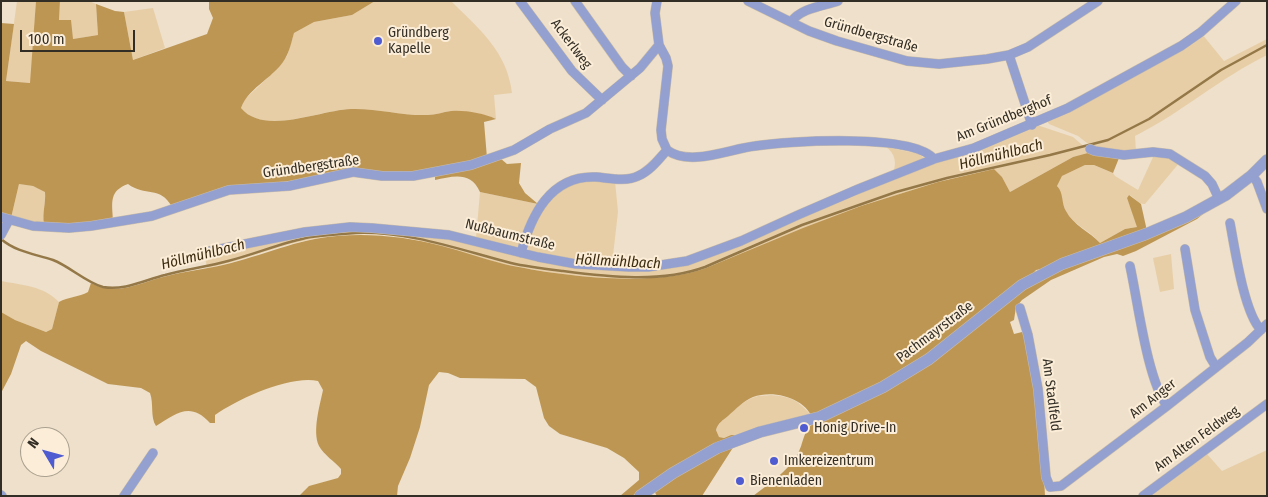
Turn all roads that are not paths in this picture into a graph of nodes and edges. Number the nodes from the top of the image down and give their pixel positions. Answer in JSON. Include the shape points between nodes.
{"nodes":[{"id":1,"x":520,"y":1,"type":"edge"},
{"id":2,"x":575,"y":1,"type":"edge"},
{"id":3,"x":657,"y":1,"type":"edge"},
{"id":4,"x":748,"y":1,"type":"edge"},
{"id":5,"x":838,"y":1,"type":"edge"},
{"id":6,"x":1098,"y":1,"type":"edge"},
{"id":7,"x":1236,"y":1,"type":"edge"},
{"id":8,"x":791,"y":22,"type":"junction"},
{"id":9,"x":659,"y":45,"type":"junction"},
{"id":10,"x":1009,"y":55,"type":"junction"},
{"id":11,"x":631,"y":76,"type":"junction"},
{"id":12,"x":602,"y":100,"type":"junction"},
{"id":13,"x":1032,"y":125,"type":"junction"},
{"id":14,"x":1090,"y":148,"type":"dead end"},
{"id":15,"x":667,"y":150,"type":"junction"},
{"id":16,"x":934,"y":159,"type":"junction"},
{"id":17,"x":1267,"y":160,"type":"edge"},
{"id":18,"x":1252,"y":175,"type":"junction"},
{"id":19,"x":1219,"y":200,"type":"junction"},
{"id":20,"x":1267,"y":209,"type":"edge"},
{"id":21,"x":5,"y":219,"type":"edge"},
{"id":22,"x":1230,"y":224,"type":"dead end"},
{"id":23,"x":1,"y":235,"type":"edge"},
{"id":24,"x":1185,"y":249,"type":"dead end"},
{"id":25,"x":210,"y":251,"type":"dead end"},
{"id":26,"x":521,"y":253,"type":"junction"},
{"id":27,"x":1130,"y":266,"type":"dead end"},
{"id":28,"x":1020,"y":308,"type":"dead end"},
{"id":29,"x":1264,"y":327,"type":"edge"},
{"id":30,"x":1216,"y":367,"type":"junction"},
{"id":31,"x":1267,"y":404,"type":"edge"},
{"id":32,"x":1167,"y":406,"type":"junction"},
{"id":33,"x":153,"y":453,"type":"dead end"},
{"id":34,"x":1050,"y":487,"type":"joint"},
{"id":35,"x":124,"y":496,"type":"edge"},
{"id":36,"x":640,"y":496,"type":"edge"},
{"id":37,"x":1143,"y":496,"type":"edge"}],
"edges":[{"from":1,"to":12,"type":"street","name":"Ackerlweg","via":[[572,71]]},
{"from":2,"to":11,"type":"street"},
{"from":3,"to":9,"type":"street","via":[[655,13]]},
{"from":4,"to":8,"type":"street","name":"Gründbergstraße"},
{"from":5,"to":8,"type":"street","via":[[804,12]]},
{"from":6,"to":10,"type":"street","name":"Gründbergstraße","via":[[1028,47]]},
{"from":7,"to":13,"type":"street","name":"Am Gründberghof","via":[[1182,46]]},
{"from":8,"to":10,"type":"street","name":"Gründbergstraße","via":[[837,41],[912,62],[948,64]]},
{"from":9,"to":11,"type":"street","name":"Gründbergstraße"},
{"from":9,"to":15,"type":"street","via":[[668,66],[661,130]]},
{"from":10,"to":13,"type":"street"},
{"from":11,"to":12,"type":"street","name":"Gründbergstraße"},
{"from":12,"to":21,"type":"street","name":"Gründbergstraße","via":[[578,117],[514,150],[452,170],[394,177],[354,172],[289,186],[229,190],[152,216],[91,226],[50,228]]},
{"from":13,"to":16,"type":"street","name":"Am Gründberghof","via":[[974,148]]},
{"from":14,"to":19,"type":"street","via":[[1096,152],[1124,155],[1170,154],[1205,176]]},
{"from":15,"to":16,"type":"street","via":[[694,158],[777,143],[859,141],[906,147]]},
{"from":15,"to":26,"type":"street","via":[[637,177],[583,178],[555,190],[536,213]]},
{"from":16,"to":26,"type":"street","name":"Nußbaumstraße","via":[[687,261],[648,267],[612,267],[576,264]]},
{"from":17,"to":18,"type":"street","name":"Pachmayrstraße"},
{"from":18,"to":19,"type":"street","name":"Pachmayrstraße"},
{"from":18,"to":20,"type":"street"},
{"from":19,"to":36,"type":"street","name":"Pachmayrstraße","via":[[1167,226],[1049,270],[1012,292],[928,359],[884,387],[820,417],[760,432],[717,448]]},
{"from":21,"to":23,"type":"street","name":"Gründbergstraße"},
{"from":22,"to":29,"type":"street","via":[[1252,316]]},
{"from":24,"to":30,"type":"street","via":[[1195,310]]},
{"from":25,"to":26,"type":"street","name":"Nußbaumstraße","via":[[305,232],[350,227],[449,235]]},
{"from":27,"to":32,"type":"street","via":[[1153,372]]},
{"from":28,"to":34,"type":"street","name":"Am Stadlfeld","via":[[1036,373],[1046,477]]},
{"from":29,"to":30,"type":"street","name":"Am Anger"},
{"from":30,"to":32,"type":"street","name":"Am Anger"},
{"from":31,"to":37,"type":"street","name":"Am Alten Feldweg"},
{"from":32,"to":34,"type":"street","name":"Am Anger","via":[[1061,486]]},
{"from":33,"to":35,"type":"street"}]}
